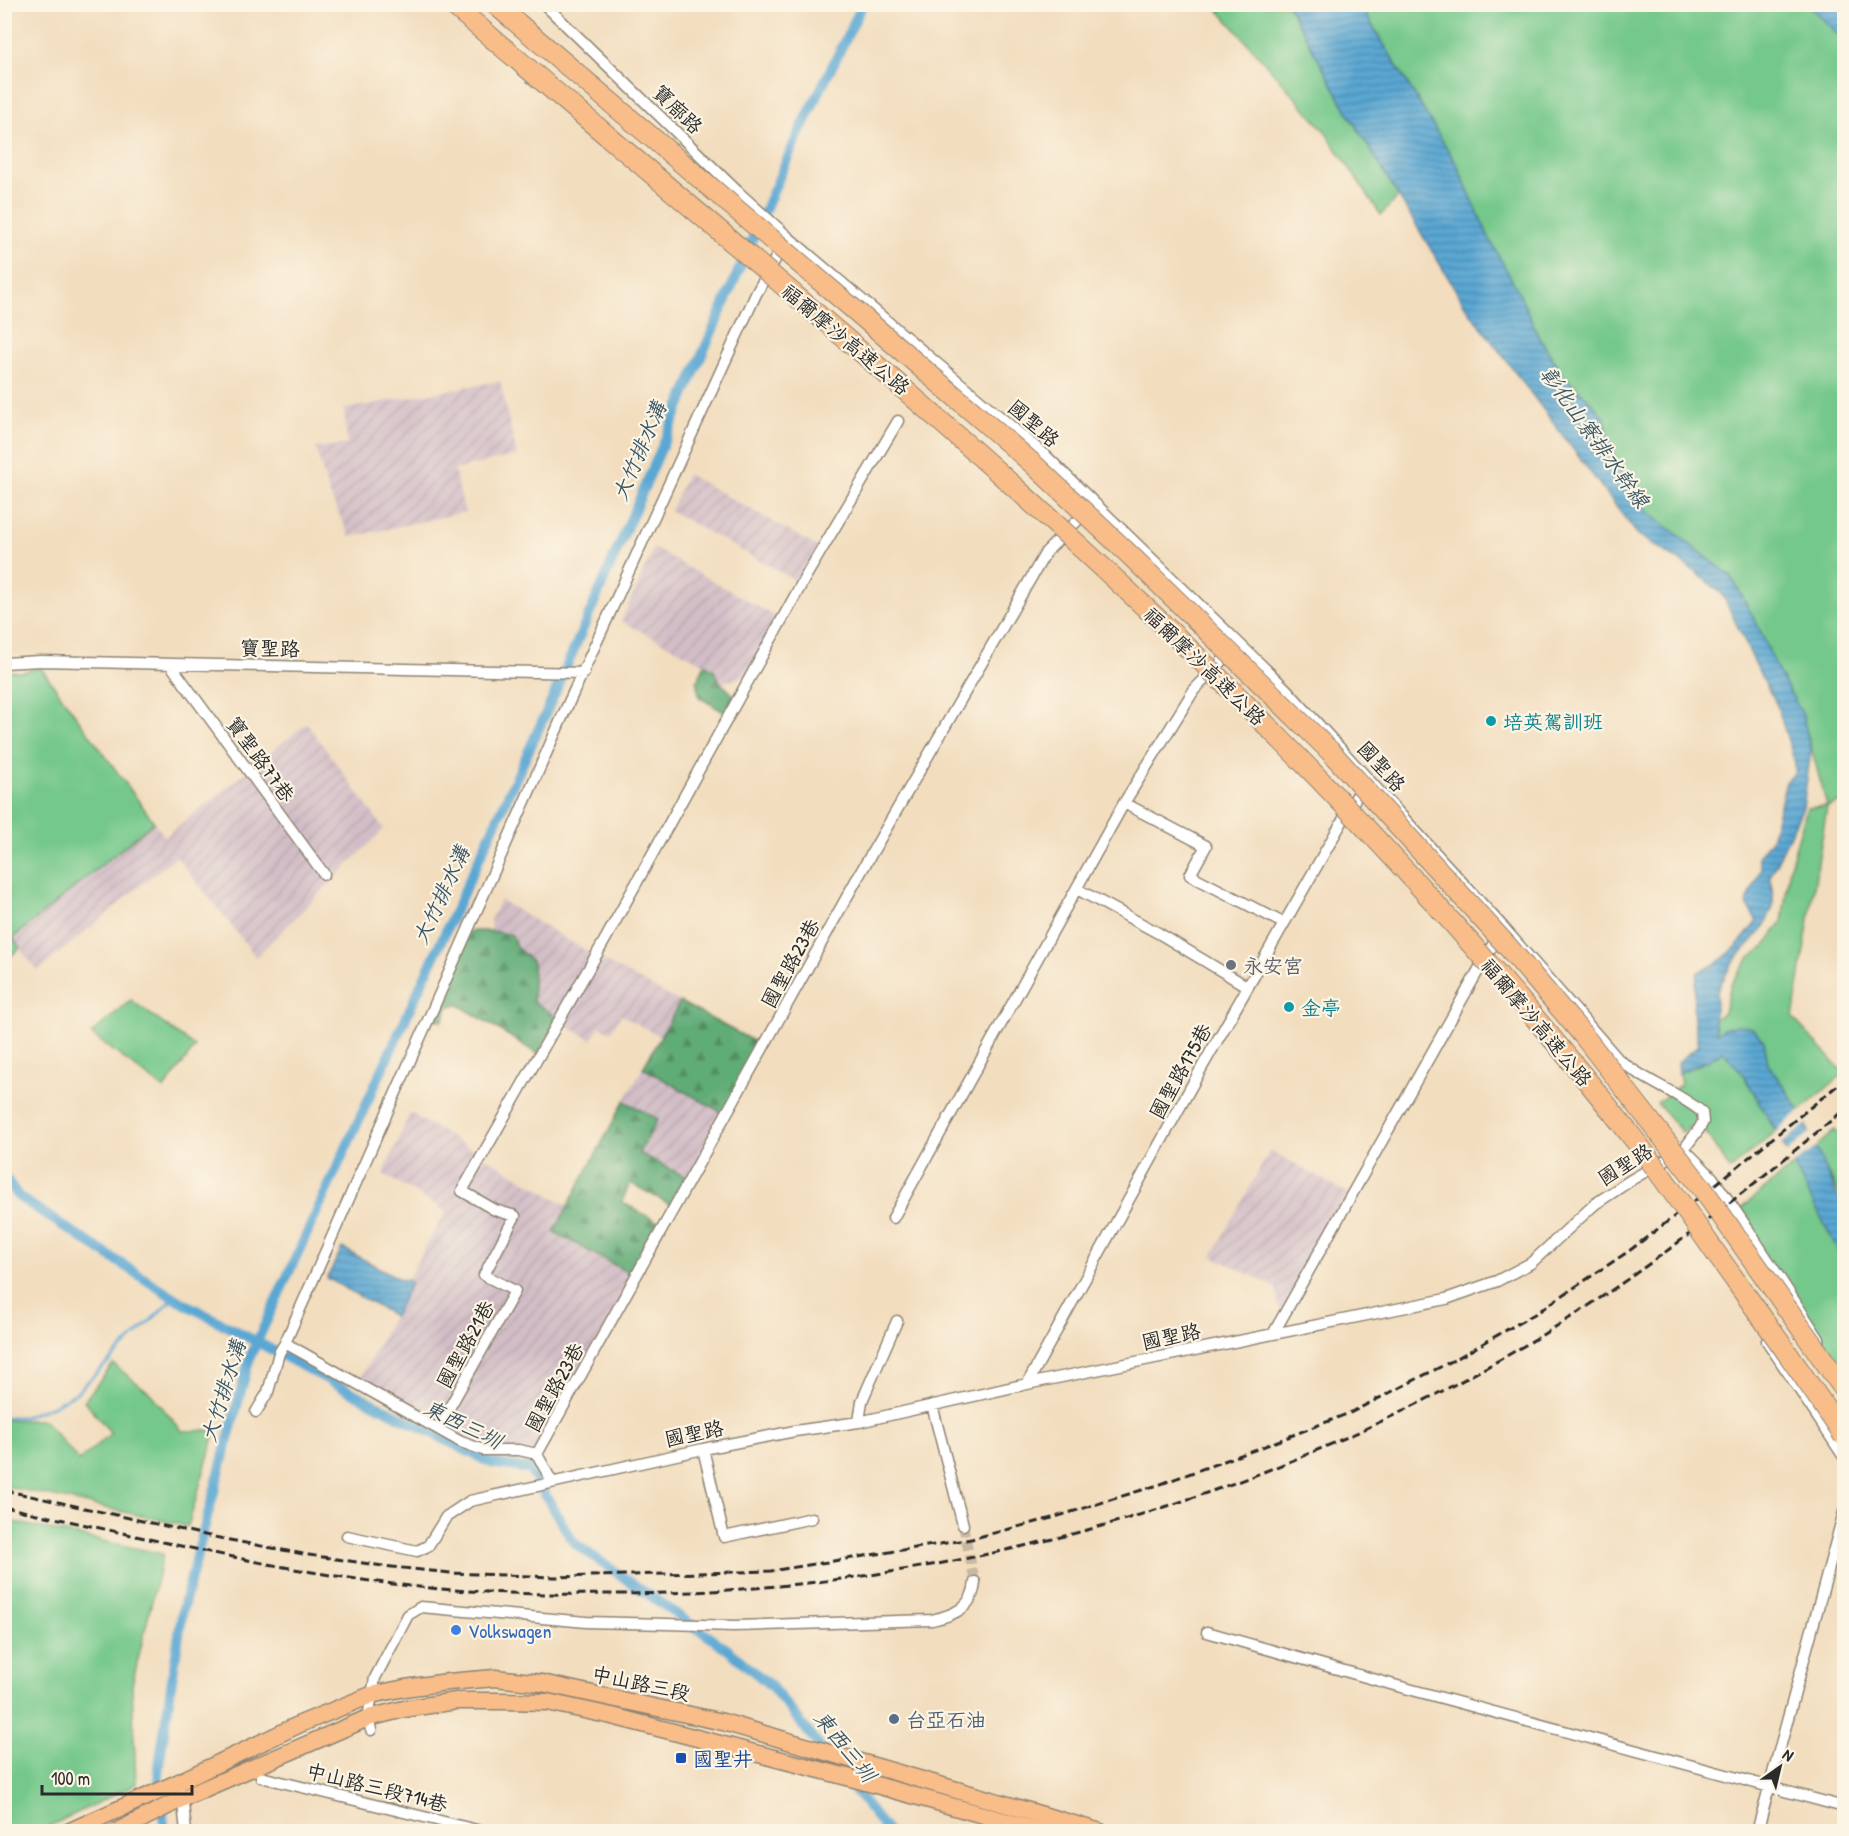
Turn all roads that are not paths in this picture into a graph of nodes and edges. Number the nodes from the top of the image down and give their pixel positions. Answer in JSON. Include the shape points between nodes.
{"nodes":[{"id":1,"x":452,"y":4,"type":"edge"},
{"id":2,"x":495,"y":4,"type":"edge"},
{"id":3,"x":544,"y":4,"type":"edge"},
{"id":4,"x":788,"y":237,"type":"junction"},
{"id":5,"x":898,"y":421,"type":"dead end"},
{"id":6,"x":1095,"y":502,"type":"junction"},
{"id":7,"x":1240,"y":644,"type":"junction"},
{"id":8,"x":4,"y":663,"type":"edge"},
{"id":9,"x":170,"y":664,"type":"junction"},
{"id":10,"x":584,"y":672,"type":"junction"},
{"id":11,"x":1368,"y":777,"type":"junction"},
{"id":12,"x":1124,"y":803,"type":"junction"},
{"id":13,"x":324,"y":874,"type":"dead end"},
{"id":14,"x":1077,"y":889,"type":"junction"},
{"id":15,"x":1283,"y":923,"type":"junction"},
{"id":16,"x":1503,"y":927,"type":"junction"},
{"id":17,"x":1248,"y":987,"type":"junction"},
{"id":18,"x":1684,"y":1149,"type":"junction"},
{"id":19,"x":893,"y":1218,"type":"dead end"},
{"id":20,"x":897,"y":1321,"type":"dead end"},
{"id":21,"x":1273,"y":1334,"type":"junction"},
{"id":22,"x":1767,"y":1341,"type":"dead end"},
{"id":23,"x":285,"y":1343,"type":"junction"},
{"id":24,"x":1845,"y":1382,"type":"edge"},
{"id":25,"x":1027,"y":1384,"type":"junction"},
{"id":26,"x":1845,"y":1389,"type":"edge"},
{"id":27,"x":932,"y":1405,"type":"junction"},
{"id":28,"x":256,"y":1412,"type":"dead end"},
{"id":29,"x":859,"y":1422,"type":"junction"},
{"id":30,"x":438,"y":1428,"type":"junction"},
{"id":31,"x":1845,"y":1436,"type":"edge"},
{"id":32,"x":703,"y":1449,"type":"junction"},
{"id":33,"x":537,"y":1454,"type":"junction"},
{"id":34,"x":1845,"y":1457,"type":"edge"},
{"id":35,"x":552,"y":1482,"type":"junction"},
{"id":36,"x":1845,"y":1512,"type":"edge"},
{"id":37,"x":812,"y":1518,"type":"dead end"},
{"id":38,"x":963,"y":1525,"type":"tunnel mouth"},
{"id":39,"x":347,"y":1536,"type":"dead end"},
{"id":40,"x":975,"y":1582,"type":"tunnel mouth"},
{"id":41,"x":1208,"y":1632,"type":"dead end"},
{"id":42,"x":371,"y":1695,"type":"junction"},
{"id":43,"x":724,"y":1718,"type":"junction"},
{"id":44,"x":370,"y":1724,"type":"junction"},
{"id":45,"x":716,"y":1749,"type":"junction"},
{"id":46,"x":261,"y":1777,"type":"dead end"},
{"id":47,"x":1769,"y":1787,"type":"junction"},
{"id":48,"x":179,"y":1793,"type":"junction"},
{"id":49,"x":1845,"y":1807,"type":"edge"},
{"id":50,"x":1026,"y":1817,"type":"edge"},
{"id":51,"x":124,"y":1828,"type":"edge"},
{"id":52,"x":68,"y":1832,"type":"edge"},
{"id":53,"x":186,"y":1832,"type":"edge"},
{"id":54,"x":485,"y":1832,"type":"edge"},
{"id":55,"x":1044,"y":1832,"type":"edge"},
{"id":56,"x":1101,"y":1832,"type":"edge"},
{"id":57,"x":1756,"y":1832,"type":"edge"}],
"edges":[{"from":1,"to":31,"type":"highway","name":"福爾摩沙高速公路","bridge":true,"via":[[950,429],[1120,583],[1303,763],[1499,975],[1603,1101],[1645,1154]]},
{"from":2,"to":26,"type":"highway","name":"福爾摩沙高速公路","bridge":true,"via":[[1032,463],[1330,751],[1583,1035],[1702,1188]]},
{"from":3,"to":4,"type":"street","name":"寶廍路"},
{"from":4,"to":6,"type":"street","name":"國聖路"},
{"from":4,"to":10,"type":"street","via":[[756,294]]},
{"from":5,"to":30,"type":"street","name":"國聖路21巷","via":[[806,576],[462,1191],[495,1210],[515,1216],[484,1275],[515,1291]]},
{"from":6,"to":7,"type":"street","name":"國聖路"},
{"from":6,"to":33,"type":"street","name":"國聖路23巷","via":[[1046,552],[852,888]]},
{"from":7,"to":11,"type":"street","name":"國聖路"},
{"from":7,"to":12,"type":"street","via":[[1194,690]]},
{"from":8,"to":9,"type":"street","name":"寶聖路"},
{"from":9,"to":10,"type":"street","name":"寶聖路"},
{"from":9,"to":13,"type":"street","name":"寶聖路77巷"},
{"from":10,"to":23,"type":"street"},
{"from":11,"to":15,"type":"street","name":"國聖路175巷"},
{"from":11,"to":16,"type":"street","name":"國聖路"},
{"from":12,"to":14,"type":"street"},
{"from":12,"to":15,"type":"street","via":[[1206,846],[1190,874]]},
{"from":14,"to":17,"type":"street"},
{"from":14,"to":19,"type":"street"},
{"from":15,"to":17,"type":"street","name":"國聖路175巷"},
{"from":16,"to":18,"type":"street","name":"國聖路","via":[[1618,1059],[1702,1112],[1703,1122]]},
{"from":16,"to":21,"type":"street"},
{"from":17,"to":25,"type":"street","name":"國聖路175巷"},
{"from":18,"to":21,"type":"street","name":"國聖路","via":[[1595,1204],[1531,1263],[1497,1281],[1446,1299]]},
{"from":18,"to":24,"type":"street","via":[[1712,1177],[1746,1226]]},
{"from":20,"to":29,"type":"street","via":[[862,1401]]},
{"from":21,"to":25,"type":"street","name":"國聖路"},
{"from":22,"to":34,"type":"street"},
{"from":23,"to":28,"type":"street"},
{"from":23,"to":30,"type":"street"},
{"from":25,"to":27,"type":"street","name":"國聖路"},
{"from":27,"to":29,"type":"street","name":"國聖路"},
{"from":27,"to":38,"type":"street"},
{"from":29,"to":32,"type":"street","name":"國聖路"},
{"from":30,"to":33,"type":"street","via":[[483,1450]]},
{"from":32,"to":35,"type":"street","name":"國聖路"},
{"from":32,"to":37,"type":"street","via":[[723,1537]]},
{"from":33,"to":35,"type":"street"},
{"from":35,"to":39,"type":"street","name":"國聖路","via":[[470,1501],[446,1517],[428,1546],[417,1551]]},
{"from":36,"to":47,"type":"street"},
{"from":40,"to":42,"type":"street","via":[[969,1602],[961,1611],[932,1620],[734,1626],[586,1622],[421,1607],[408,1616],[375,1678]]},
{"from":41,"to":47,"type":"street"},
{"from":42,"to":43,"type":"main road","name":"中山路三段","via":[[495,1678],[542,1683]]},
{"from":42,"to":44,"type":"street"},
{"from":42,"to":48,"type":"main road","name":"中山路三段","via":[[300,1724]]},
{"from":43,"to":45,"type":"main road"},
{"from":43,"to":50,"type":"main road","name":"中山路三段"},
{"from":44,"to":45,"type":"main road","name":"中山路三段","via":[[404,1709],[456,1701],[547,1702],[612,1716]]},
{"from":44,"to":48,"type":"main road","name":"中山路三段"},
{"from":45,"to":50,"type":"main road","name":"中山路三段"},
{"from":46,"to":54,"type":"street","name":"中山路三段714巷"},
{"from":47,"to":49,"type":"street"},
{"from":47,"to":57,"type":"street"},
{"from":48,"to":51,"type":"main road"},
{"from":48,"to":52,"type":"main road","via":[[123,1808]]},
{"from":48,"to":53,"type":"street"},
{"from":50,"to":55,"type":"main road","name":"中山路三段"},
{"from":50,"to":56,"type":"main road","name":"中山路三段"}]}
